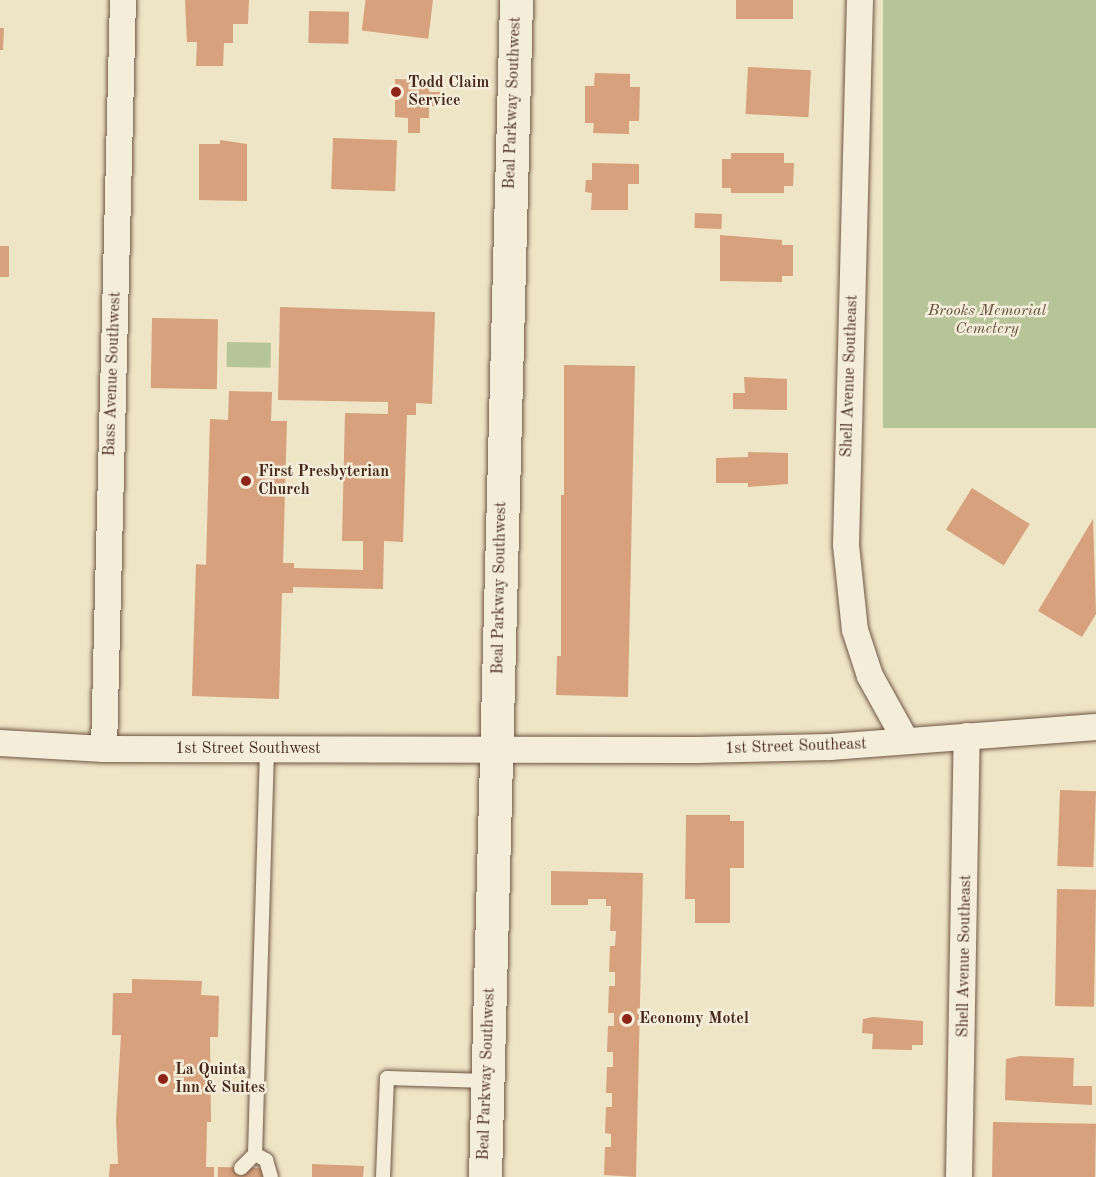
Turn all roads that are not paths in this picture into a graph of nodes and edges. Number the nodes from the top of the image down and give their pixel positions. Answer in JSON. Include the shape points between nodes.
{"nodes":[{"id":1,"x":123,"y":0,"type":"edge"},
{"id":2,"x":516,"y":0,"type":"edge"},
{"id":3,"x":860,"y":0,"type":"edge"},
{"id":4,"x":1096,"y":727,"type":"edge"},
{"id":5,"x":967,"y":735,"type":"junction"},
{"id":6,"x":906,"y":741,"type":"junction"},
{"id":7,"x":0,"y":743,"type":"edge"},
{"id":8,"x":104,"y":749,"type":"junction"},
{"id":9,"x":267,"y":749,"type":"junction"},
{"id":10,"x":496,"y":750,"type":"junction"},
{"id":11,"x":487,"y":1081,"type":"junction"},
{"id":12,"x":255,"y":1154,"type":"junction"},
{"id":13,"x":241,"y":1168,"type":"dead end"},
{"id":14,"x":271,"y":1177,"type":"edge"},
{"id":15,"x":383,"y":1177,"type":"edge"},
{"id":16,"x":484,"y":1177,"type":"edge"},
{"id":17,"x":959,"y":1177,"type":"edge"}],
"edges":[{"from":1,"to":8,"type":"street","name":"Bass Avenue Southwest"},
{"from":2,"to":10,"type":"main road","name":"Beal Parkway Southwest"},
{"from":3,"to":6,"type":"street","name":"Shell Avenue Southeast","via":[[846,545],[859,641],[870,676]]},
{"from":4,"to":5,"type":"street","name":"1st Street Southeast"},
{"from":5,"to":6,"type":"street","name":"1st Street Southeast"},
{"from":5,"to":17,"type":"street","name":"Shell Avenue Southeast"},
{"from":6,"to":10,"type":"street","name":"1st Street Southeast","via":[[819,747]]},
{"from":7,"to":8,"type":"street","name":"1st Street Southwest"},
{"from":8,"to":9,"type":"street","name":"1st Street Southwest"},
{"from":9,"to":10,"type":"street","name":"1st Street Southwest"},
{"from":9,"to":12,"type":"lane"},
{"from":10,"to":11,"type":"main road","name":"Beal Parkway Southwest"},
{"from":11,"to":15,"type":"lane","via":[[387,1078]]},
{"from":11,"to":16,"type":"main road","name":"Beal Parkway Southwest"},
{"from":12,"to":13,"type":"lane"},
{"from":12,"to":14,"type":"lane","via":[[266,1160]]}]}
